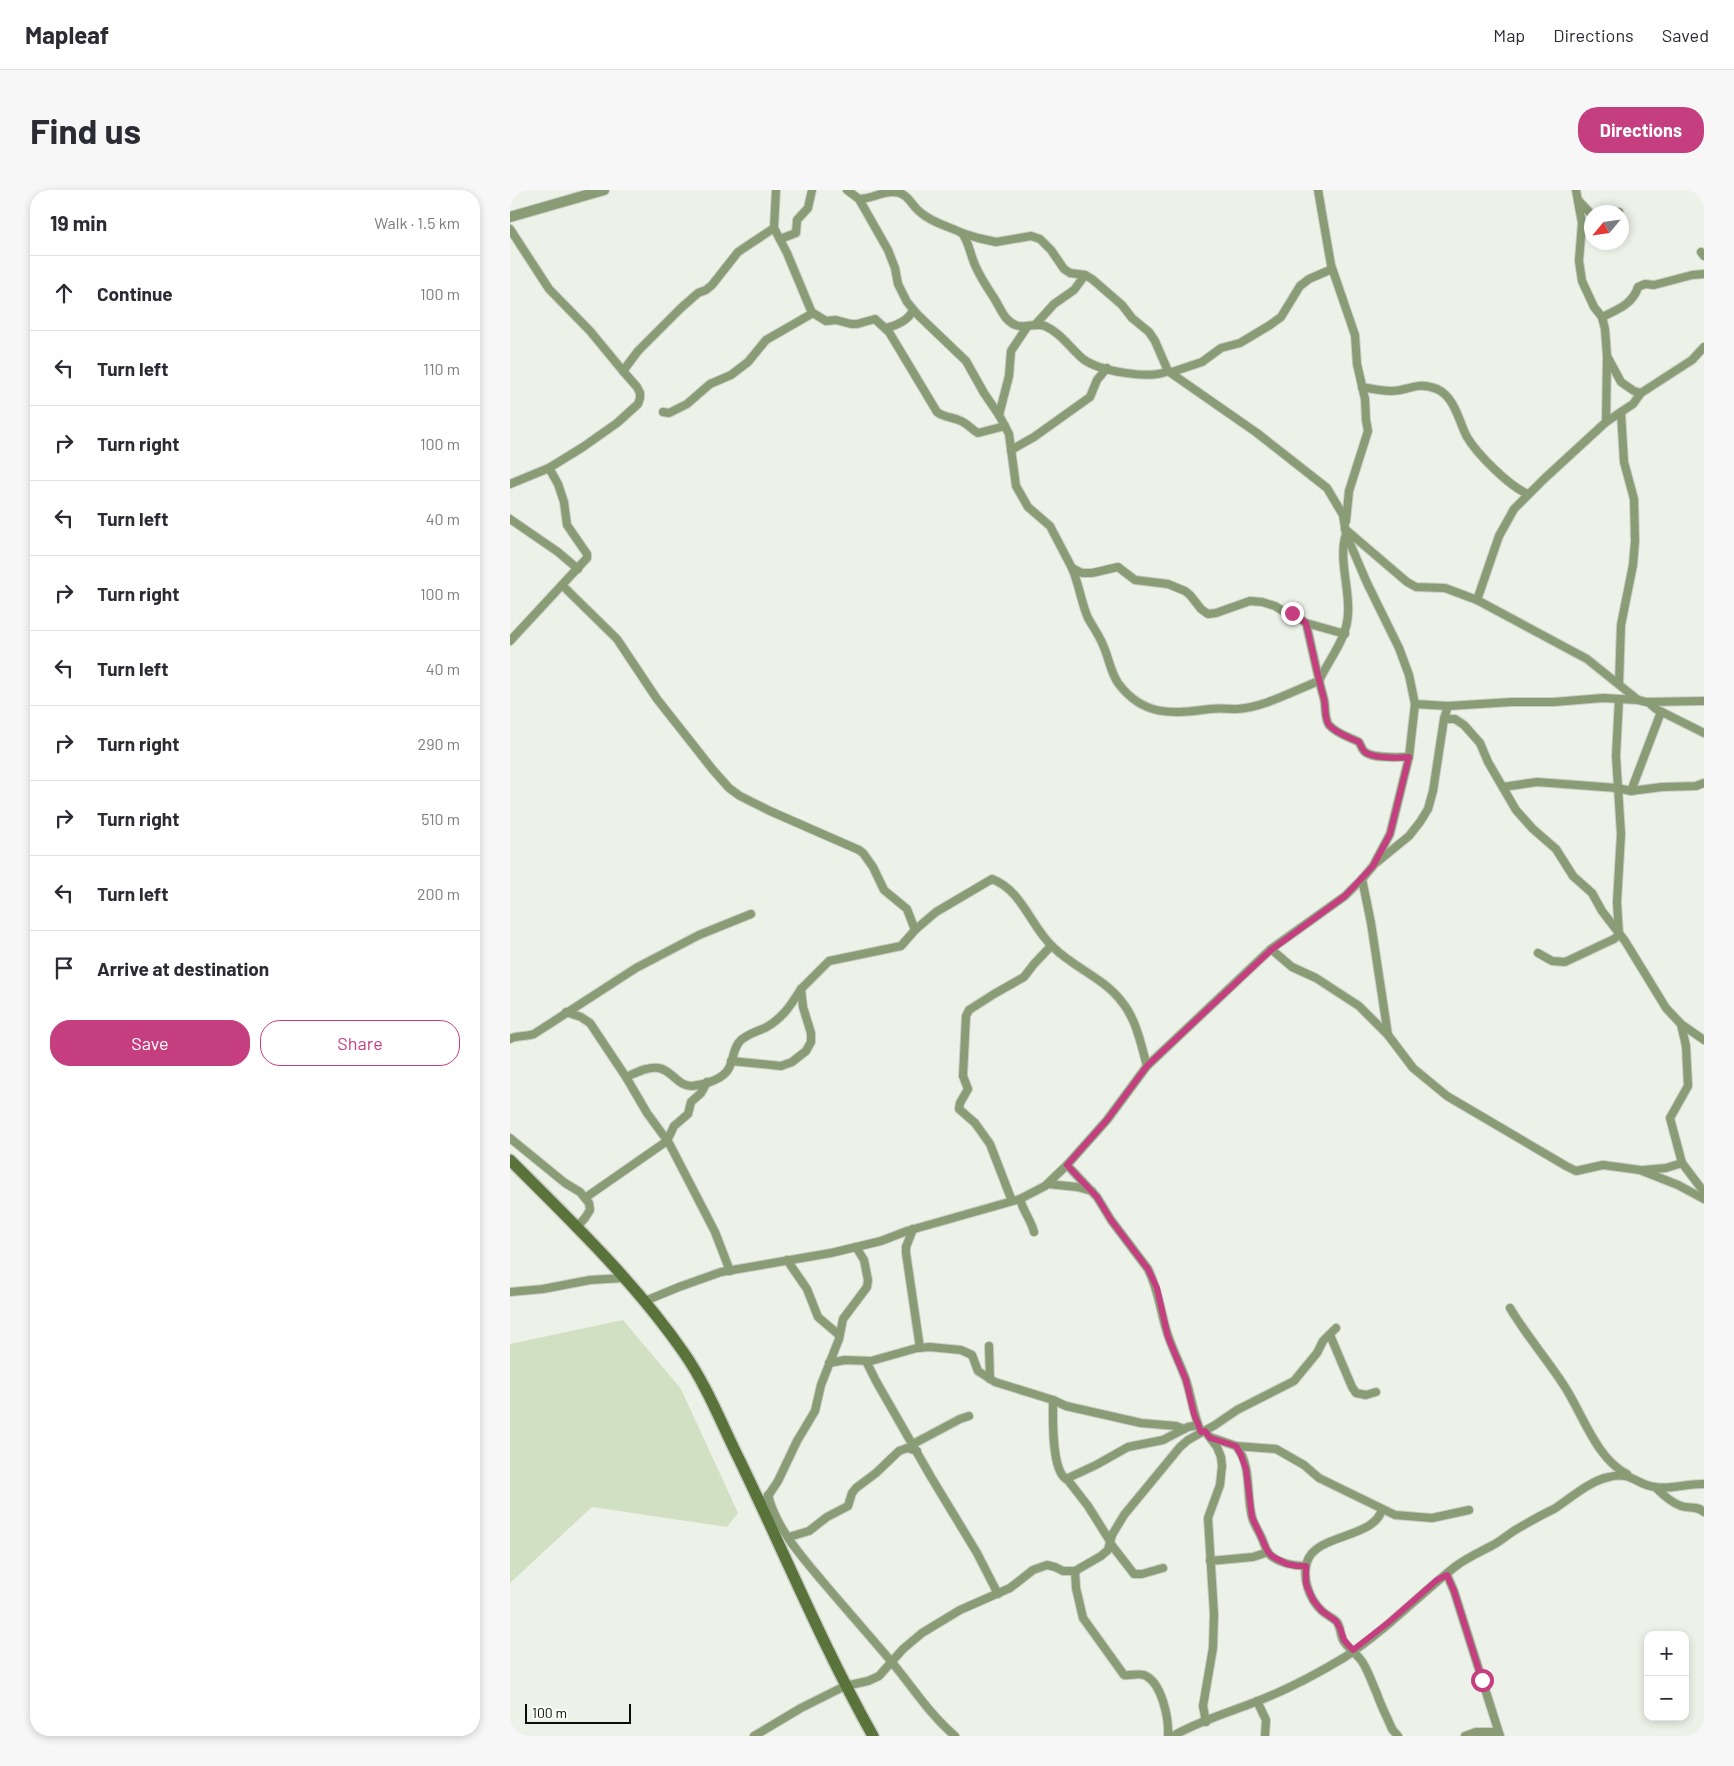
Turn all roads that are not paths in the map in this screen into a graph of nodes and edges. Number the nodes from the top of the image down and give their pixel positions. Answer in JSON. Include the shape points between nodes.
{"nodes":[{"id":1,"x":604,"y":190,"type":"edge"},
{"id":2,"x":776,"y":190,"type":"edge"},
{"id":3,"x":812,"y":190,"type":"edge"},
{"id":4,"x":847,"y":190,"type":"edge"},
{"id":5,"x":1318,"y":190,"type":"edge"},
{"id":6,"x":1576,"y":190,"type":"edge"},
{"id":7,"x":859,"y":199,"type":"junction"},
{"id":8,"x":1579,"y":202,"type":"junction"},
{"id":9,"x":1584,"y":207,"type":"edge"},
{"id":10,"x":510,"y":217,"type":"edge"},
{"id":11,"x":774,"y":228,"type":"junction"},
{"id":12,"x":1582,"y":228,"type":"joint"},
{"id":13,"x":510,"y":229,"type":"edge"},
{"id":14,"x":962,"y":233,"type":"junction"},
{"id":15,"x":780,"y":239,"type":"junction"},
{"id":16,"x":1332,"y":269,"type":"junction"},
{"id":17,"x":1704,"y":274,"type":"edge"},
{"id":18,"x":1085,"y":275,"type":"junction"},
{"id":19,"x":913,"y":310,"type":"junction"},
{"id":20,"x":812,"y":313,"type":"junction"},
{"id":21,"x":1602,"y":317,"type":"junction"},
{"id":22,"x":1035,"y":325,"type":"junction"},
{"id":23,"x":1026,"y":327,"type":"junction"},
{"id":24,"x":886,"y":328,"type":"junction"},
{"id":25,"x":1704,"y":347,"type":"edge"},
{"id":26,"x":1607,"y":356,"type":"junction"},
{"id":27,"x":1108,"y":368,"type":"junction"},
{"id":28,"x":624,"y":371,"type":"junction"},
{"id":29,"x":1168,"y":371,"type":"junction"},
{"id":30,"x":1362,"y":386,"type":"junction"},
{"id":31,"x":1641,"y":393,"type":"junction"},
{"id":32,"x":662,"y":412,"type":"dead end"},
{"id":33,"x":1621,"y":412,"type":"junction"},
{"id":34,"x":999,"y":415,"type":"junction"},
{"id":35,"x":1606,"y":422,"type":"junction"},
{"id":36,"x":1005,"y":426,"type":"junction"},
{"id":37,"x":1011,"y":450,"type":"junction"},
{"id":38,"x":549,"y":468,"type":"junction"},
{"id":39,"x":510,"y":484,"type":"edge"},
{"id":40,"x":1528,"y":494,"type":"junction"},
{"id":41,"x":510,"y":519,"type":"edge"},
{"id":42,"x":1346,"y":529,"type":"junction"},
{"id":43,"x":579,"y":568,"type":"junction"},
{"id":44,"x":1072,"y":568,"type":"junction"},
{"id":45,"x":562,"y":585,"type":"junction"},
{"id":46,"x":1477,"y":600,"type":"junction"},
{"id":47,"x":1306,"y":623,"type":"junction"},
{"id":48,"x":1345,"y":634,"type":"junction"},
{"id":49,"x":510,"y":641,"type":"edge"},
{"id":50,"x":1319,"y":681,"type":"junction"},
{"id":51,"x":1620,"y":684,"type":"junction"},
{"id":52,"x":1619,"y":699,"type":"junction"},
{"id":53,"x":1638,"y":700,"type":"junction"},
{"id":54,"x":1704,"y":701,"type":"edge"},
{"id":55,"x":1648,"y":702,"type":"junction"},
{"id":56,"x":1415,"y":704,"type":"junction"},
{"id":57,"x":1448,"y":706,"type":"junction"},
{"id":58,"x":1661,"y":712,"type":"junction"},
{"id":59,"x":1444,"y":719,"type":"junction"},
{"id":60,"x":1704,"y":733,"type":"edge"},
{"id":61,"x":1409,"y":757,"type":"junction"},
{"id":62,"x":1704,"y":783,"type":"edge"},
{"id":63,"x":1503,"y":788,"type":"junction"},
{"id":64,"x":1617,"y":788,"type":"junction"},
{"id":65,"x":1631,"y":791,"type":"junction"},
{"id":66,"x":1373,"y":866,"type":"junction"},
{"id":67,"x":1362,"y":879,"type":"junction"},
{"id":68,"x":751,"y":914,"type":"dead end"},
{"id":69,"x":915,"y":930,"type":"junction"},
{"id":70,"x":1619,"y":935,"type":"junction"},
{"id":71,"x":1052,"y":946,"type":"junction"},
{"id":72,"x":1271,"y":950,"type":"junction"},
{"id":73,"x":1538,"y":953,"type":"dead end"},
{"id":74,"x":801,"y":989,"type":"junction"},
{"id":75,"x":566,"y":1012,"type":"junction"},
{"id":76,"x":1681,"y":1024,"type":"junction"},
{"id":77,"x":1388,"y":1035,"type":"junction"},
{"id":78,"x":510,"y":1039,"type":"edge"},
{"id":79,"x":1704,"y":1040,"type":"edge"},
{"id":80,"x":731,"y":1061,"type":"junction"},
{"id":81,"x":1147,"y":1066,"type":"junction"},
{"id":82,"x":626,"y":1077,"type":"junction"},
{"id":83,"x":707,"y":1082,"type":"junction"},
{"id":84,"x":510,"y":1138,"type":"edge"},
{"id":85,"x":667,"y":1140,"type":"junction"},
{"id":86,"x":510,"y":1160,"type":"edge"},
{"id":87,"x":1682,"y":1163,"type":"junction"},
{"id":88,"x":1067,"y":1165,"type":"junction"},
{"id":89,"x":1640,"y":1170,"type":"junction"},
{"id":90,"x":1048,"y":1184,"type":"junction"},
{"id":91,"x":1092,"y":1191,"type":"junction"},
{"id":92,"x":1704,"y":1192,"type":"edge"},
{"id":93,"x":586,"y":1198,"type":"junction"},
{"id":94,"x":1016,"y":1199,"type":"junction"},
{"id":95,"x":1704,"y":1199,"type":"edge"},
{"id":96,"x":576,"y":1228,"type":"junction"},
{"id":97,"x":913,"y":1229,"type":"junction"},
{"id":98,"x":1034,"y":1232,"type":"dead end"},
{"id":99,"x":856,"y":1247,"type":"junction"},
{"id":100,"x":787,"y":1260,"type":"junction"},
{"id":101,"x":730,"y":1271,"type":"junction"},
{"id":102,"x":623,"y":1278,"type":"junction"},
{"id":103,"x":510,"y":1292,"type":"edge"},
{"id":104,"x":645,"y":1301,"type":"junction"},
{"id":105,"x":1510,"y":1308,"type":"dead end"},
{"id":106,"x":1336,"y":1328,"type":"dead end"},
{"id":107,"x":839,"y":1335,"type":"junction"},
{"id":108,"x":1330,"y":1335,"type":"junction"},
{"id":109,"x":989,"y":1346,"type":"dead end"},
{"id":110,"x":920,"y":1348,"type":"junction"},
{"id":111,"x":866,"y":1361,"type":"junction"},
{"id":112,"x":829,"y":1363,"type":"junction"},
{"id":113,"x":990,"y":1379,"type":"junction"},
{"id":114,"x":1376,"y":1392,"type":"dead end"},
{"id":115,"x":1053,"y":1400,"type":"junction"},
{"id":116,"x":969,"y":1416,"type":"dead end"},
{"id":117,"x":1184,"y":1429,"type":"junction"},
{"id":118,"x":1204,"y":1432,"type":"junction"},
{"id":119,"x":1236,"y":1446,"type":"junction"},
{"id":120,"x":915,"y":1448,"type":"junction"},
{"id":121,"x":1067,"y":1479,"type":"junction"},
{"id":122,"x":1634,"y":1479,"type":"junction"},
{"id":123,"x":1704,"y":1484,"type":"edge"},
{"id":124,"x":1655,"y":1487,"type":"junction"},
{"id":125,"x":768,"y":1495,"type":"junction"},
{"id":126,"x":761,"y":1505,"type":"junction"},
{"id":127,"x":1382,"y":1509,"type":"junction"},
{"id":128,"x":1469,"y":1510,"type":"dead end"},
{"id":129,"x":1704,"y":1512,"type":"edge"},
{"id":130,"x":789,"y":1537,"type":"junction"},
{"id":131,"x":1110,"y":1542,"type":"junction"},
{"id":132,"x":1268,"y":1552,"type":"junction"},
{"id":133,"x":1210,"y":1561,"type":"junction"},
{"id":134,"x":1306,"y":1566,"type":"junction"},
{"id":135,"x":1163,"y":1568,"type":"dead end"},
{"id":136,"x":1075,"y":1571,"type":"junction"},
{"id":137,"x":1447,"y":1575,"type":"junction"},
{"id":138,"x":998,"y":1594,"type":"junction"},
{"id":139,"x":1353,"y":1650,"type":"junction"},
{"id":140,"x":892,"y":1662,"type":"junction"},
{"id":141,"x":845,"y":1686,"type":"junction"},
{"id":142,"x":1258,"y":1701,"type":"junction"},
{"id":143,"x":1206,"y":1722,"type":"junction"},
{"id":144,"x":1499,"y":1734,"type":"edge"},
{"id":145,"x":754,"y":1736,"type":"edge"},
{"id":146,"x":873,"y":1736,"type":"edge"},
{"id":147,"x":955,"y":1736,"type":"edge"},
{"id":148,"x":1168,"y":1736,"type":"edge"},
{"id":149,"x":1173,"y":1736,"type":"edge"},
{"id":150,"x":1265,"y":1736,"type":"edge"},
{"id":151,"x":1398,"y":1736,"type":"edge"},
{"id":152,"x":1465,"y":1736,"type":"edge"}],
"edges":[{"from":1,"to":10,"type":"street"},
{"from":2,"to":11,"type":"street"},
{"from":3,"to":15,"type":"street","via":[[808,208],[797,220],[796,233]]},
{"from":4,"to":7,"type":"street"},
{"from":5,"to":16,"type":"street"},
{"from":6,"to":8,"type":"street"},
{"from":7,"to":14,"type":"street","via":[[894,192],[904,194],[926,217]]},
{"from":7,"to":19,"type":"street","via":[[890,254],[898,284]]},
{"from":8,"to":9,"type":"street"},
{"from":8,"to":12,"type":"street"},
{"from":11,"to":15,"type":"street"},
{"from":11,"to":28,"type":"street","via":[[738,252],[712,285],[698,292],[681,308],[638,351]]},
{"from":12,"to":21,"type":"street","via":[[1582,281]]},
{"from":13,"to":28,"type":"street","via":[[549,289]]},
{"from":14,"to":18,"type":"street","via":[[996,242],[1036,237],[1064,269]]},
{"from":14,"to":23,"type":"street","via":[[978,272],[1006,317],[1014,324]]},
{"from":15,"to":20,"type":"street"},
{"from":16,"to":29,"type":"street","via":[[1300,286],[1281,317],[1240,343],[1221,348],[1198,364]]},
{"from":16,"to":30,"type":"street","via":[[1354,329]]},
{"from":17,"to":21,"type":"street","via":[[1654,285],[1644,284],[1638,287],[1627,304]]},
{"from":18,"to":22,"type":"street","via":[[1074,290],[1054,304]]},
{"from":18,"to":29,"type":"street","via":[[1099,284],[1149,332]]},
{"from":19,"to":24,"type":"street","via":[[904,320]]},
{"from":19,"to":34,"type":"street","via":[[966,361]]},
{"from":20,"to":24,"type":"street","via":[[826,321],[851,324],[876,319]]},
{"from":20,"to":32,"type":"street","via":[[766,340],[748,362],[710,384],[687,404],[669,413]]},
{"from":21,"to":26,"type":"street"},
{"from":22,"to":23,"type":"street"},
{"from":22,"to":27,"type":"street","via":[[1044,325],[1055,332],[1088,362]]},
{"from":23,"to":34,"type":"street","via":[[1011,350],[1009,376]]},
{"from":24,"to":36,"type":"street","via":[[938,412],[964,422],[978,433]]},
{"from":25,"to":31,"type":"street","via":[[1692,360]]},
{"from":26,"to":31,"type":"street","via":[[1621,382]]},
{"from":26,"to":35,"type":"street"},
{"from":27,"to":29,"type":"street","via":[[1146,374]]},
{"from":27,"to":37,"type":"street","via":[[1097,380],[1087,400]]},
{"from":28,"to":38,"type":"street","via":[[640,393],[638,404],[617,423]]},
{"from":29,"to":42,"type":"street","via":[[1257,433],[1327,488]]},
{"from":30,"to":40,"type":"street","via":[[1394,391],[1413,385],[1426,386],[1444,393],[1477,451]]},
{"from":30,"to":42,"type":"street","via":[[1368,431],[1349,491]]},
{"from":31,"to":33,"type":"street"},
{"from":33,"to":35,"type":"street"},
{"from":33,"to":51,"type":"street","via":[[1624,462],[1634,499],[1635,541],[1622,624]]},
{"from":34,"to":36,"type":"street"},
{"from":35,"to":40,"type":"street"},
{"from":36,"to":37,"type":"street"},
{"from":37,"to":44,"type":"street","via":[[1016,486],[1022,498],[1050,526]]},
{"from":38,"to":39,"type":"street"},
{"from":38,"to":43,"type":"street","via":[[564,502],[567,526],[587,554]]},
{"from":40,"to":46,"type":"street","via":[[1514,509],[1499,536]]},
{"from":41,"to":43,"type":"street"},
{"from":42,"to":46,"type":"street","via":[[1416,587],[1445,588]]},
{"from":42,"to":48,"type":"street","via":[[1344,565],[1348,616]]},
{"from":42,"to":56,"type":"street","via":[[1367,583],[1399,648]]},
{"from":43,"to":45,"type":"street"},
{"from":44,"to":47,"type":"street","via":[[1092,574],[1120,567],[1138,581],[1168,584],[1185,591],[1208,614],[1256,601],[1292,613]]},
{"from":44,"to":50,"type":"street","via":[[1088,618],[1103,643],[1111,671],[1119,684],[1151,710],[1182,713],[1237,709]]},
{"from":45,"to":49,"type":"street"},
{"from":45,"to":69,"type":"street","via":[[616,639],[657,699],[722,781],[740,796],[864,853],[884,890],[908,909]]},
{"from":46,"to":51,"type":"street","via":[[1588,659]]},
{"from":47,"to":48,"type":"street"},
{"from":47,"to":50,"type":"street"},
{"from":48,"to":50,"type":"street"},
{"from":50,"to":61,"type":"street","via":[[1326,718],[1331,727],[1359,742],[1368,754]]},
{"from":51,"to":53,"type":"street"},
{"from":52,"to":53,"type":"street"},
{"from":52,"to":57,"type":"street"},
{"from":52,"to":64,"type":"street"},
{"from":53,"to":55,"type":"street"},
{"from":54,"to":55,"type":"street"},
{"from":55,"to":58,"type":"street"},
{"from":56,"to":57,"type":"street"},
{"from":56,"to":61,"type":"street"},
{"from":57,"to":59,"type":"street"},
{"from":58,"to":60,"type":"street"},
{"from":58,"to":65,"type":"street"},
{"from":59,"to":63,"type":"street","via":[[1455,719],[1474,734]]},
{"from":59,"to":66,"type":"street","via":[[1428,809],[1409,836]]},
{"from":61,"to":66,"type":"street","via":[[1390,834]]},
{"from":62,"to":65,"type":"street"},
{"from":63,"to":64,"type":"street","via":[[1536,782]]},
{"from":63,"to":70,"type":"street","via":[[1516,810],[1556,848],[1573,876],[1592,893]]},
{"from":64,"to":65,"type":"street"},
{"from":64,"to":70,"type":"street","via":[[1621,834],[1617,902]]},
{"from":66,"to":67,"type":"street"},
{"from":67,"to":72,"type":"street","via":[[1345,896]]},
{"from":67,"to":77,"type":"street"},
{"from":68,"to":75,"type":"street","via":[[699,935]]},
{"from":69,"to":71,"type":"street","via":[[936,912],[992,879],[1018,900]]},
{"from":69,"to":74,"type":"street","via":[[901,946],[829,961]]},
{"from":70,"to":73,"type":"street","via":[[1565,962],[1552,961]]},
{"from":70,"to":76,"type":"street","via":[[1666,1008]]},
{"from":71,"to":81,"type":"street","via":[[1076,967],[1106,985],[1122,1001],[1135,1026]]},
{"from":71,"to":94,"type":"street","via":[[1024,978],[982,1001],[966,1016],[963,1076],[968,1089],[959,1109],[975,1123],[990,1144]]},
{"from":72,"to":77,"type":"street","via":[[1359,1006]]},
{"from":72,"to":81,"type":"street"},
{"from":74,"to":80,"type":"street","via":[[788,1011],[741,1040]]},
{"from":74,"to":80,"type":"street","via":[[802,1007],[811,1033],[806,1051],[781,1066]]},
{"from":75,"to":78,"type":"street","via":[[534,1034]]},
{"from":75,"to":82,"type":"street","via":[[590,1023]]},
{"from":76,"to":79,"type":"street"},
{"from":76,"to":87,"type":"street","via":[[1686,1046],[1688,1086],[1670,1118]]},
{"from":77,"to":89,"type":"street","via":[[1413,1068],[1447,1096],[1566,1166],[1576,1171],[1602,1165]]},
{"from":80,"to":83,"type":"street","via":[[725,1073]]},
{"from":81,"to":88,"type":"street","via":[[1107,1120]]},
{"from":82,"to":83,"type":"street","via":[[660,1068],[683,1085]]},
{"from":82,"to":85,"type":"street"},
{"from":83,"to":85,"type":"street","via":[[691,1102],[688,1114],[674,1126]]},
{"from":84,"to":93,"type":"street"},
{"from":85,"to":93,"type":"street"},
{"from":85,"to":101,"type":"street","via":[[715,1232]]},
{"from":86,"to":96,"type":"main road"},
{"from":87,"to":89,"type":"street"},
{"from":87,"to":92,"type":"street"},
{"from":88,"to":90,"type":"street"},
{"from":88,"to":91,"type":"street"},
{"from":89,"to":95,"type":"street"},
{"from":90,"to":91,"type":"street"},
{"from":90,"to":94,"type":"street"},
{"from":91,"to":118,"type":"street","via":[[1148,1269],[1161,1301],[1168,1337],[1186,1380],[1194,1414]]},
{"from":93,"to":96,"type":"street","via":[[590,1202],[590,1210]]},
{"from":94,"to":97,"type":"street"},
{"from":94,"to":98,"type":"street","via":[[1030,1219]]},
{"from":96,"to":102,"type":"main road"},
{"from":97,"to":99,"type":"street"},
{"from":97,"to":110,"type":"street","via":[[906,1253]]},
{"from":99,"to":100,"type":"street"},
{"from":99,"to":107,"type":"street","via":[[864,1260],[867,1287],[847,1313]]},
{"from":100,"to":101,"type":"street"},
{"from":100,"to":107,"type":"street","via":[[807,1289],[818,1317]]},
{"from":101,"to":104,"type":"street"},
{"from":102,"to":103,"type":"street"},
{"from":102,"to":104,"type":"main road"},
{"from":104,"to":126,"type":"main road","via":[[685,1355],[709,1396]]},
{"from":105,"to":122,"type":"street","via":[[1565,1386],[1602,1453],[1616,1468]]},
{"from":106,"to":108,"type":"street"},
{"from":107,"to":112,"type":"street"},
{"from":108,"to":114,"type":"street","via":[[1356,1393]]},
{"from":108,"to":118,"type":"street","via":[[1294,1381],[1253,1400]]},
{"from":109,"to":113,"type":"street"},
{"from":110,"to":111,"type":"street"},
{"from":110,"to":113,"type":"street","via":[[939,1347],[967,1352],[972,1355],[978,1372]]},
{"from":111,"to":112,"type":"street"},
{"from":111,"to":120,"type":"street"},
{"from":112,"to":125,"type":"street","via":[[813,1417]]},
{"from":113,"to":115,"type":"street"},
{"from":115,"to":117,"type":"street","via":[[1141,1423],[1175,1425]]},
{"from":115,"to":121,"type":"street","via":[[1056,1459],[1060,1473]]},
{"from":116,"to":120,"type":"street"},
{"from":117,"to":118,"type":"street","via":[[1189,1426]]},
{"from":117,"to":121,"type":"street","via":[[1163,1440],[1128,1446]]},
{"from":118,"to":119,"type":"street"},
{"from":118,"to":131,"type":"street","via":[[1188,1440],[1172,1455],[1124,1515]]},
{"from":118,"to":133,"type":"street","via":[[1217,1447],[1222,1466],[1220,1485],[1208,1518]]},
{"from":119,"to":127,"type":"street","via":[[1276,1449],[1319,1478]]},
{"from":119,"to":132,"type":"street","via":[[1246,1469],[1252,1517]]},
{"from":120,"to":130,"type":"street","via":[[899,1451],[856,1488],[848,1506],[809,1531]]},
{"from":120,"to":138,"type":"street"},
{"from":121,"to":131,"type":"street"},
{"from":122,"to":124,"type":"street"},
{"from":122,"to":137,"type":"street","via":[[1618,1475],[1592,1484],[1469,1557]]},
{"from":123,"to":124,"type":"street"},
{"from":124,"to":129,"type":"street","via":[[1682,1506],[1697,1507]]},
{"from":125,"to":126,"type":"street"},
{"from":125,"to":130,"type":"street"},
{"from":126,"to":141,"type":"main road"},
{"from":127,"to":128,"type":"street","via":[[1395,1515],[1432,1518]]},
{"from":127,"to":134,"type":"street","via":[[1377,1520],[1368,1526],[1314,1552]]},
{"from":130,"to":140,"type":"street","via":[[853,1619]]},
{"from":131,"to":135,"type":"street","via":[[1134,1574]]},
{"from":131,"to":136,"type":"street","via":[[1105,1554]]},
{"from":132,"to":133,"type":"street","via":[[1253,1557]]},
{"from":132,"to":134,"type":"street","via":[[1287,1564]]},
{"from":133,"to":143,"type":"street","via":[[1214,1614],[1213,1648],[1203,1706]]},
{"from":134,"to":139,"type":"street","via":[[1306,1584],[1313,1600],[1336,1621],[1344,1640]]},
{"from":136,"to":138,"type":"street","via":[[1044,1565]]},
{"from":136,"to":148,"type":"street","via":[[1085,1622],[1122,1674],[1142,1675],[1153,1682],[1164,1706]]},
{"from":137,"to":139,"type":"street"},
{"from":137,"to":144,"type":"street"},
{"from":138,"to":140,"type":"street","via":[[960,1610],[922,1633]]},
{"from":139,"to":142,"type":"street","via":[[1315,1674]]},
{"from":139,"to":151,"type":"street","via":[[1368,1671],[1379,1701]]},
{"from":140,"to":141,"type":"street","via":[[872,1680]]},
{"from":140,"to":147,"type":"street","via":[[938,1721]]},
{"from":141,"to":145,"type":"street"},
{"from":141,"to":146,"type":"main road"},
{"from":142,"to":143,"type":"street"},
{"from":142,"to":150,"type":"street","via":[[1266,1720]]},
{"from":143,"to":149,"type":"street"},
{"from":144,"to":152,"type":"street","via":[[1476,1732]]}]}
